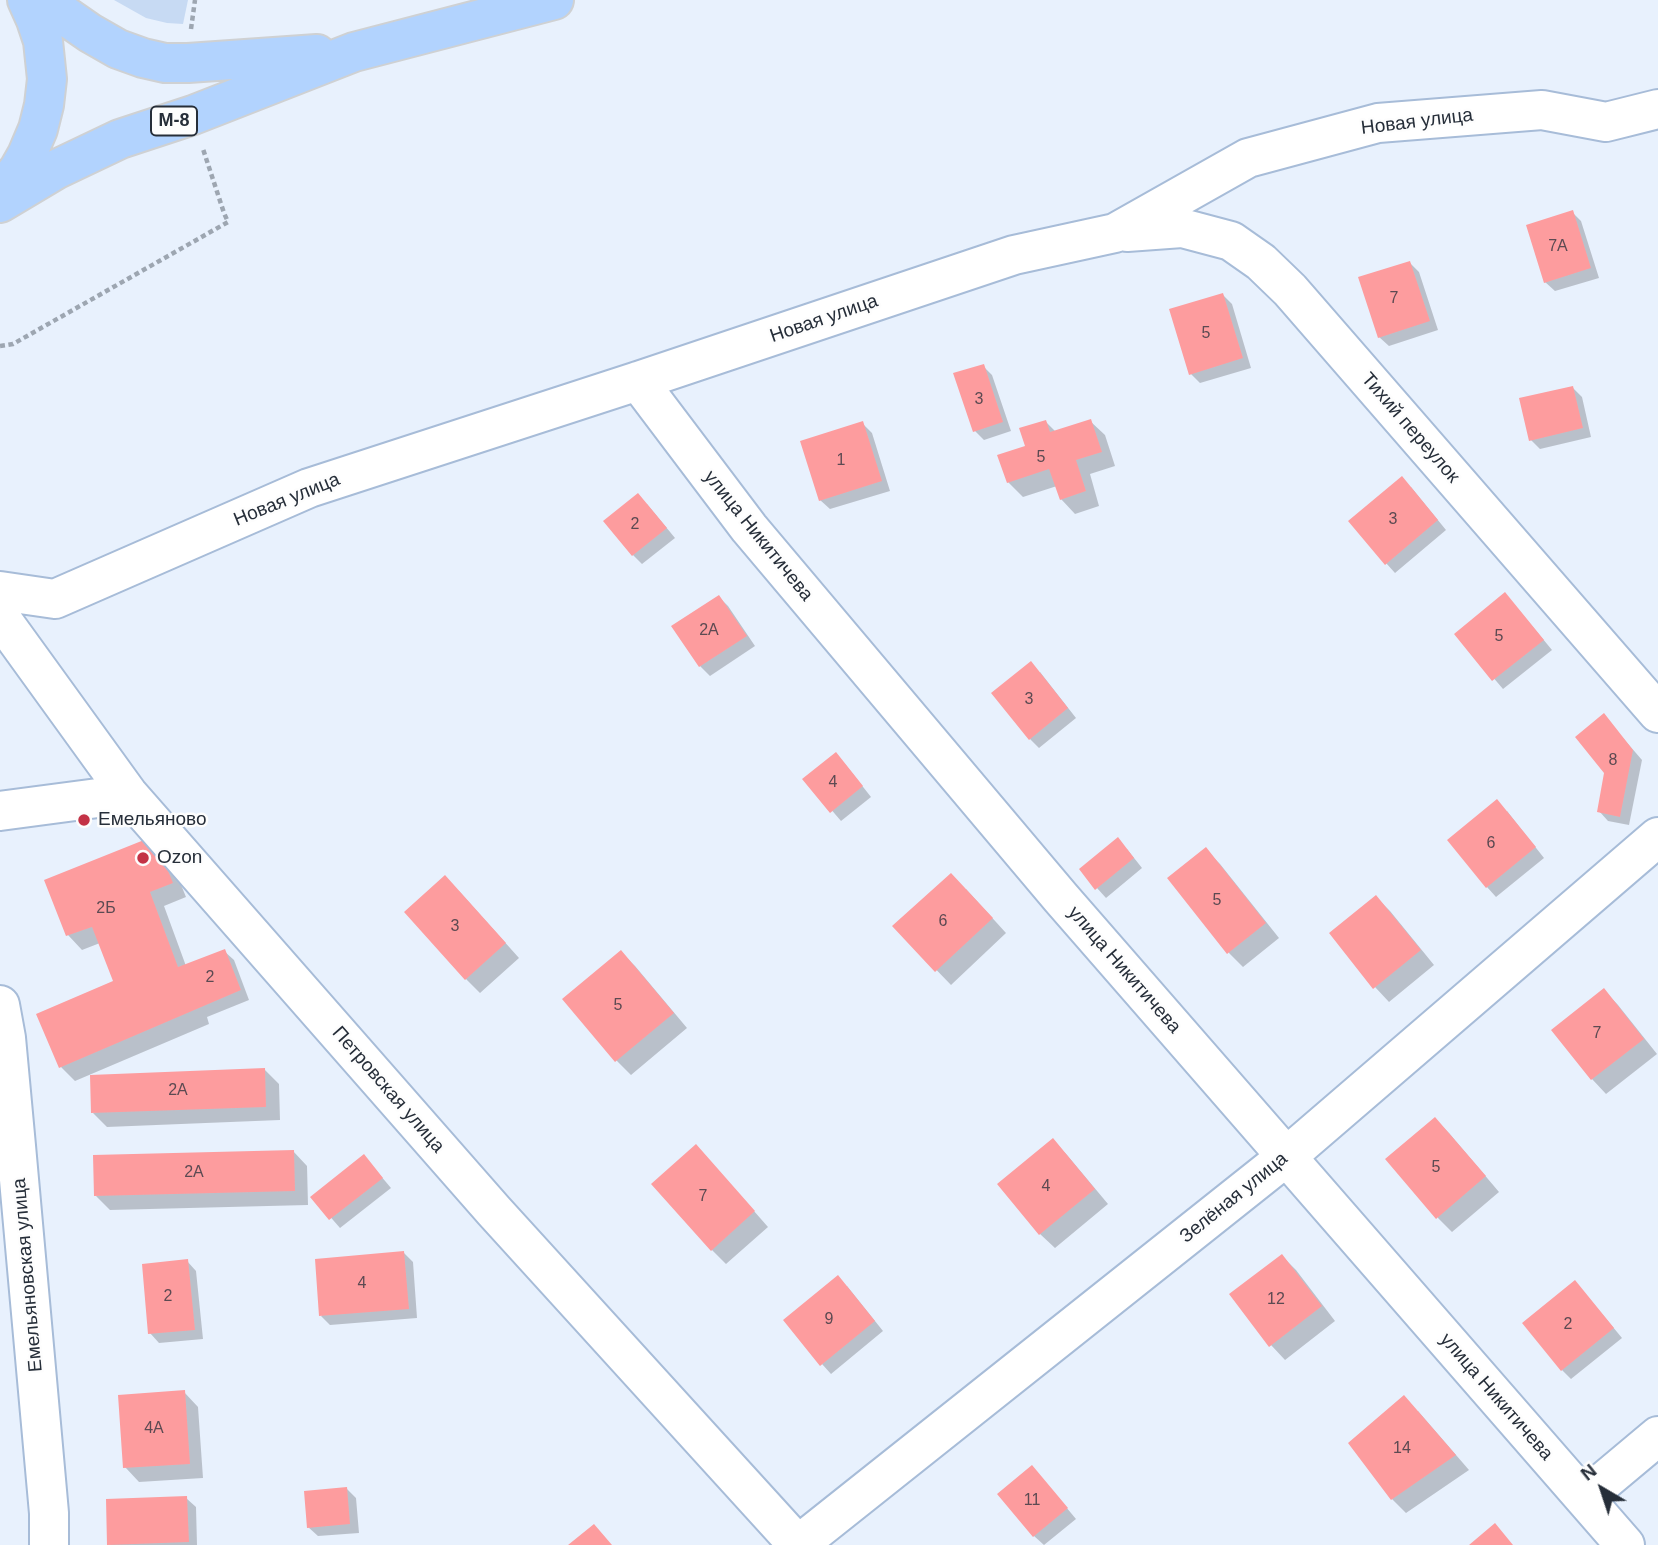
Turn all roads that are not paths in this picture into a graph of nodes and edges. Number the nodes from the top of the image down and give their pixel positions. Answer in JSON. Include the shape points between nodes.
{"nodes":[{"id":1,"x":27,"y":0,"type":"edge"},
{"id":2,"x":46,"y":0,"type":"edge"},
{"id":3,"x":554,"y":0,"type":"edge"},
{"id":4,"x":354,"y":52,"type":"junction"},
{"id":5,"x":1658,"y":109,"type":"edge"},
{"id":6,"x":0,"y":192,"type":"edge"},
{"id":7,"x":0,"y":204,"type":"edge"},
{"id":8,"x":1115,"y":233,"type":"junction"},
{"id":9,"x":638,"y":382,"type":"junction"},
{"id":10,"x":0,"y":591,"type":"edge"},
{"id":11,"x":0,"y":617,"type":"edge"},
{"id":12,"x":1658,"y":713,"type":"edge"},
{"id":13,"x":128,"y":794,"type":"junction"},
{"id":14,"x":0,"y":811,"type":"edge"},
{"id":15,"x":1658,"y":838,"type":"edge"},
{"id":16,"x":2,"y":1027,"type":"edge"},
{"id":17,"x":8,"y":1148,"type":"edge"},
{"id":18,"x":1286,"y":1157,"type":"junction"},
{"id":19,"x":1658,"y":1437,"type":"edge"},
{"id":20,"x":1584,"y":1498,"type":"junction"},
{"id":21,"x":49,"y":1545,"type":"edge"},
{"id":22,"x":798,"y":1545,"type":"edge"},
{"id":23,"x":1625,"y":1545,"type":"edge"}],
"edges":[{"from":1,"to":6,"type":"main road","via":[[43,41],[44,105],[27,155]]},
{"from":2,"to":4,"type":"main road","number":"М-8","via":[[118,49],[165,63]]},
{"from":3,"to":4,"type":"main road","number":"М-8"},
{"from":4,"to":7,"type":"main road","number":"М-8","via":[[120,139],[57,169]]},
{"from":5,"to":8,"type":"street","name":"Новая улица","via":[[1606,122],[1542,110],[1378,123],[1248,158]]},
{"from":8,"to":9,"type":"street","name":"Новая улица","via":[[1014,255]]},
{"from":8,"to":12,"type":"street","name":"Тихий переулок","via":[[1182,228],[1231,241],[1261,262]]},
{"from":9,"to":10,"type":"street","name":"Новая улица","via":[[309,488],[55,599]]},
{"from":9,"to":18,"type":"street","name":"улица Никитичева","via":[[749,528]]},
{"from":11,"to":13,"type":"street","name":"Петровская улица"},
{"from":13,"to":14,"type":"street"},
{"from":13,"to":22,"type":"street","name":"Петровская улица","via":[[494,1211]]},
{"from":15,"to":18,"type":"street","name":"Зелёная улица"},
{"from":16,"to":17,"type":"street","name":"Емельяновская улица"},
{"from":17,"to":21,"type":"street","name":"Емельяновская улица"},
{"from":18,"to":20,"type":"street","name":"улица Никитичева"},
{"from":18,"to":22,"type":"street","name":"Зелёная улица"},
{"from":19,"to":20,"type":"street"},
{"from":20,"to":23,"type":"street","name":"улица Никитичева"}]}
